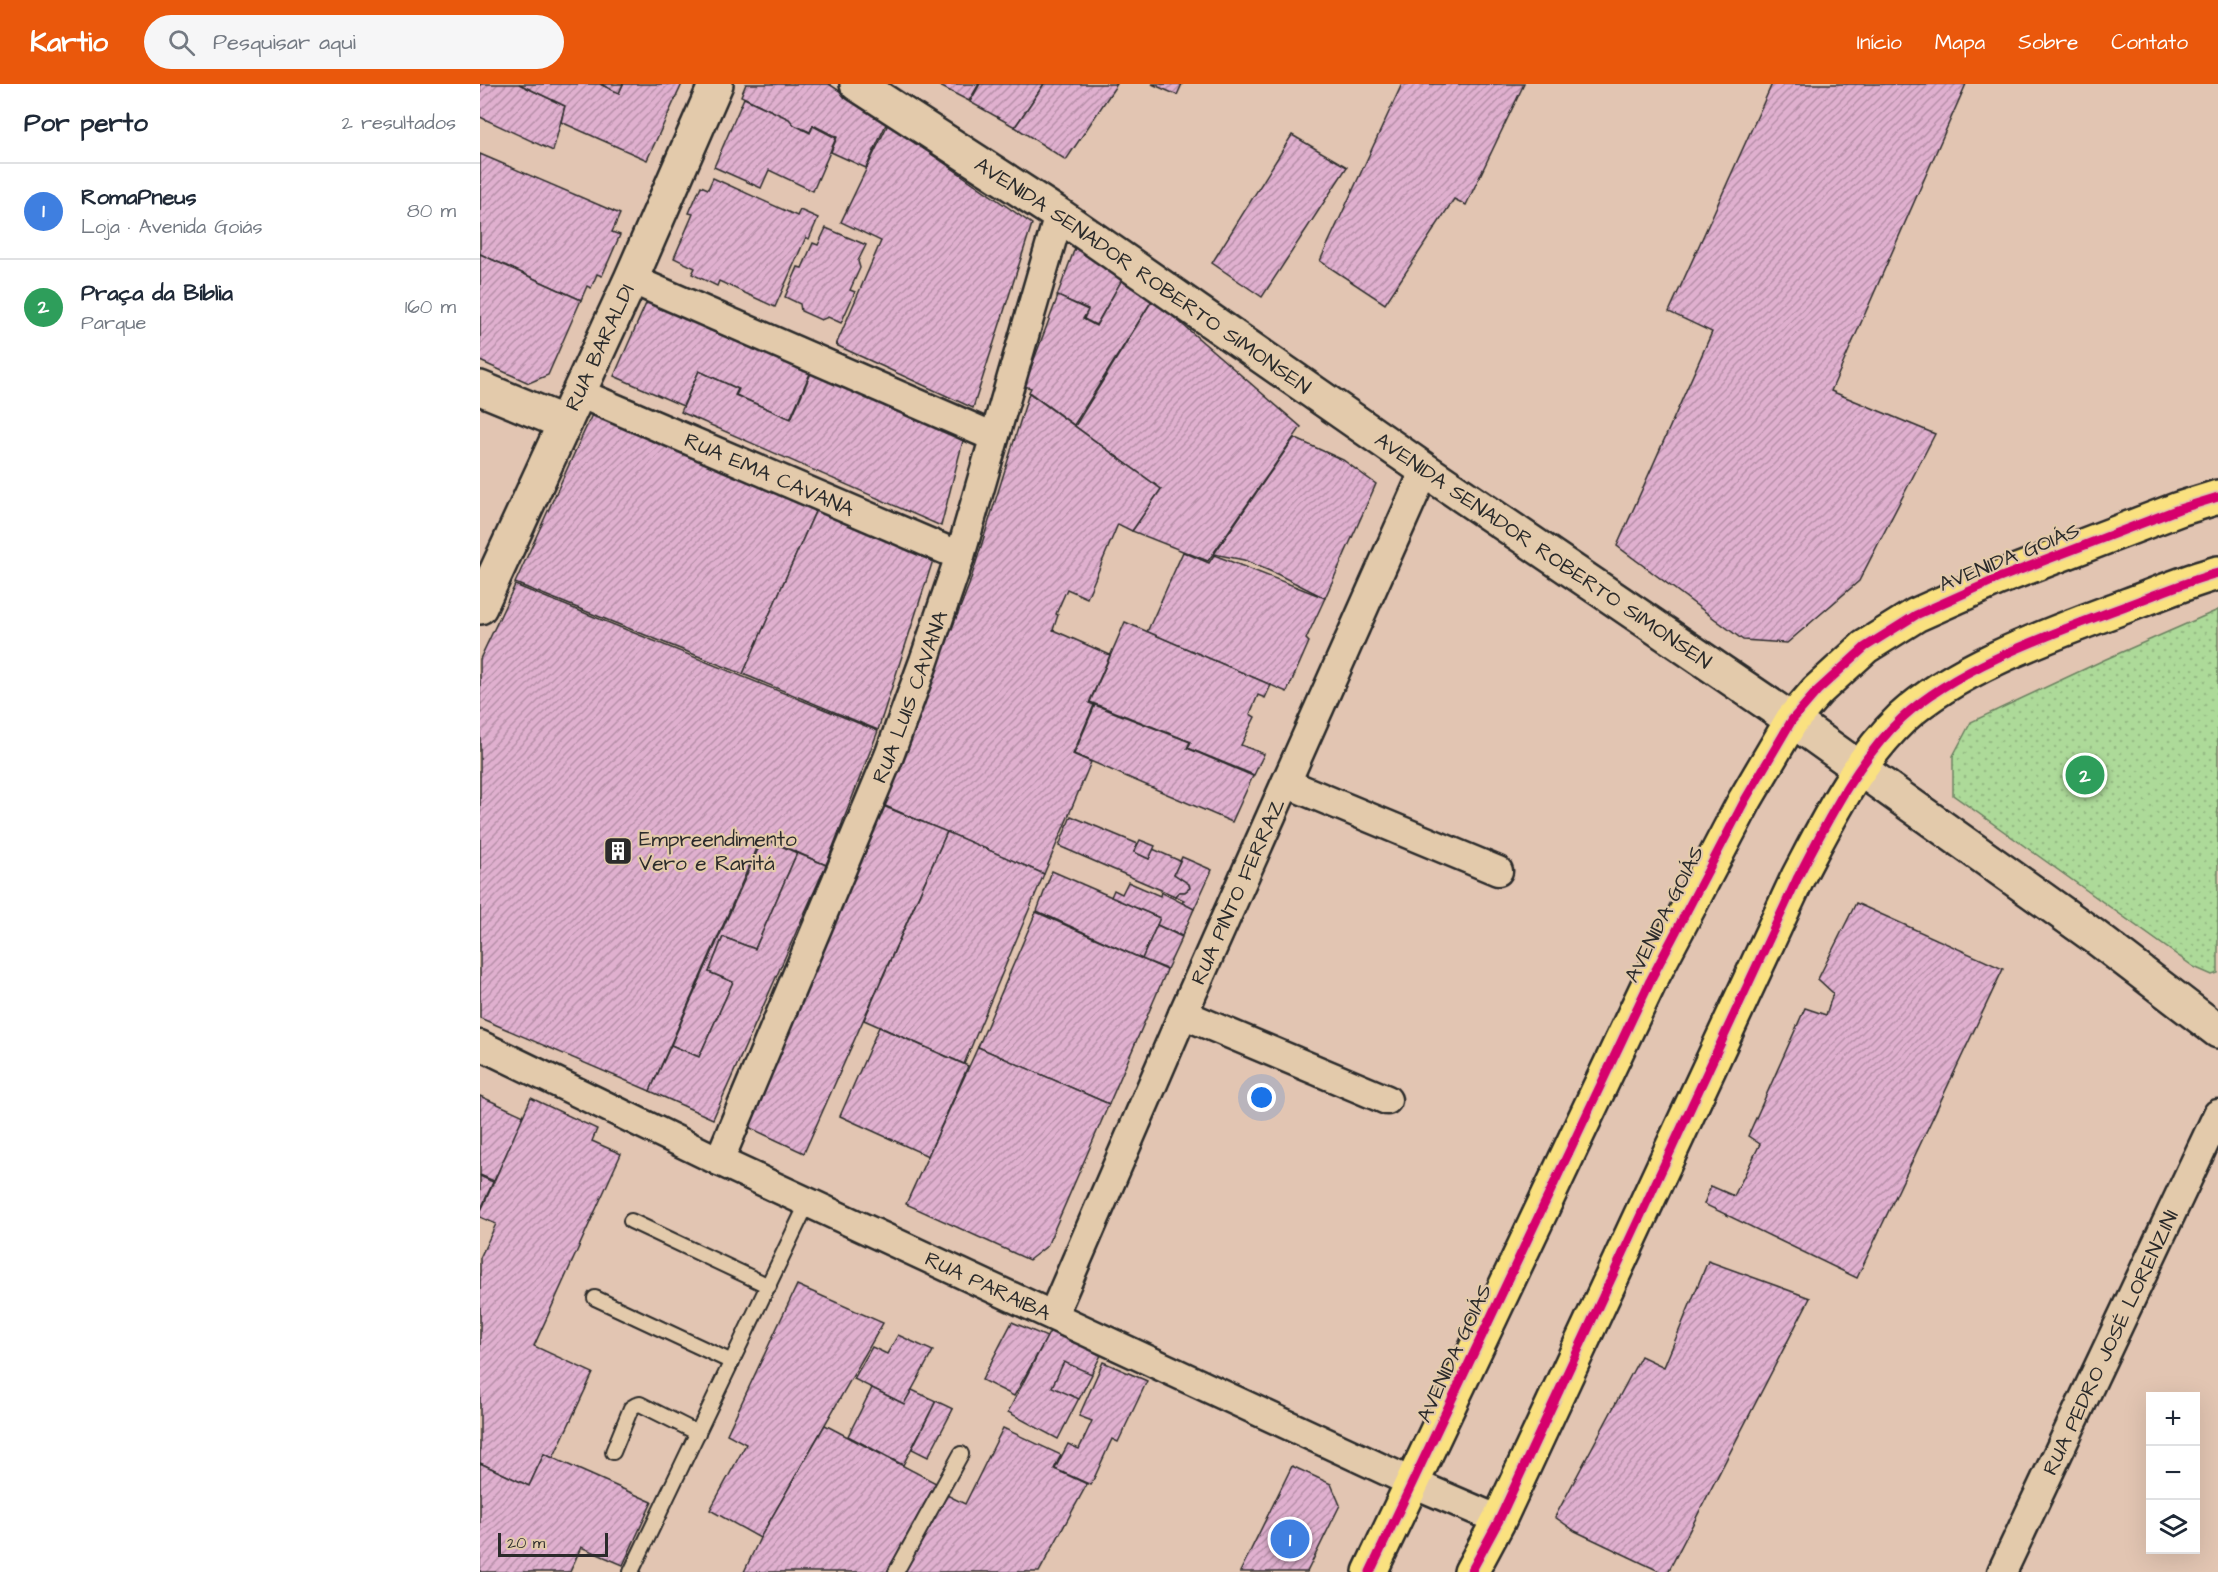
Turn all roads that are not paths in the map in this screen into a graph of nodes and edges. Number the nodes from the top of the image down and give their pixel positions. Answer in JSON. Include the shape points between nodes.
{"nodes":[{"id":1,"x":716,"y":84,"type":"edge"},
{"id":2,"x":857,"y":84,"type":"edge"},
{"id":3,"x":1059,"y":216,"type":"junction"},
{"id":4,"x":631,"y":279,"type":"junction"},
{"id":5,"x":480,"y":388,"type":"edge"},
{"id":6,"x":579,"y":393,"type":"junction"},
{"id":7,"x":565,"y":423,"type":"junction"},
{"id":8,"x":994,"y":437,"type":"junction"},
{"id":9,"x":1425,"y":470,"type":"junction"},
{"id":10,"x":2218,"y":497,"type":"edge"},
{"id":11,"x":960,"y":556,"type":"junction"},
{"id":12,"x":2218,"y":573,"type":"edge"},
{"id":13,"x":480,"y":607,"type":"edge"},
{"id":14,"x":1792,"y":720,"type":"junction"},
{"id":15,"x":1860,"y":769,"type":"junction"},
{"id":16,"x":1286,"y":783,"type":"junction"},
{"id":17,"x":1498,"y":871,"type":"dead end"},
{"id":18,"x":1184,"y":1014,"type":"junction"},
{"id":19,"x":2218,"y":1032,"type":"edge"},
{"id":20,"x":480,"y":1046,"type":"edge"},
{"id":21,"x":1387,"y":1100,"type":"dead end"},
{"id":22,"x":2218,"y":1114,"type":"edge"},
{"id":23,"x":718,"y":1161,"type":"junction"},
{"id":24,"x":808,"y":1202,"type":"junction"},
{"id":25,"x":631,"y":1221,"type":"dead end"},
{"id":26,"x":769,"y":1286,"type":"junction"},
{"id":27,"x":596,"y":1298,"type":"dead end"},
{"id":28,"x":1053,"y":1315,"type":"junction"},
{"id":29,"x":732,"y":1362,"type":"junction"},
{"id":30,"x":698,"y":1432,"type":"junction"},
{"id":31,"x":613,"y":1452,"type":"dead end"},
{"id":32,"x":961,"y":1454,"type":"dead end"},
{"id":33,"x":1413,"y":1483,"type":"junction"},
{"id":34,"x":1499,"y":1520,"type":"junction"},
{"id":35,"x":631,"y":1572,"type":"edge"},
{"id":36,"x":896,"y":1572,"type":"edge"},
{"id":37,"x":1370,"y":1572,"type":"edge"},
{"id":38,"x":1471,"y":1572,"type":"edge"},
{"id":39,"x":2002,"y":1572,"type":"edge"}],
"edges":[{"from":1,"to":4,"type":"street","name":"RUA BARALDI"},
{"from":2,"to":3,"type":"street","name":"AVENIDA SENADOR ROBERTO SIMONSEN"},
{"from":3,"to":8,"type":"street","name":"RUA LUIS CAVANA"},
{"from":3,"to":9,"type":"street","name":"AVENIDA SENADOR ROBERTO SIMONSEN"},
{"from":4,"to":6,"type":"street","name":"RUA BARALDI"},
{"from":4,"to":8,"type":"street"},
{"from":5,"to":7,"type":"street"},
{"from":6,"to":7,"type":"street","name":"RUA BARALDI"},
{"from":6,"to":11,"type":"street","name":"RUA EMA CAVANA"},
{"from":7,"to":13,"type":"street","name":"RUA BARALDI"},
{"from":8,"to":11,"type":"street","name":"RUA LUIS CAVANA"},
{"from":9,"to":14,"type":"street","name":"AVENIDA SENADOR ROBERTO SIMONSEN"},
{"from":9,"to":16,"type":"street","name":"RUA PINTO FERRAZ"},
{"from":10,"to":14,"type":"main road","name":"AVENIDA GOIÁS","via":[[1999,578],[1916,615],[1850,659]]},
{"from":11,"to":23,"type":"street","name":"RUA LUIS CAVANA","via":[[889,756]]},
{"from":12,"to":15,"type":"main road","via":[[2074,625],[1950,684],[1902,719]]},
{"from":14,"to":15,"type":"street","name":"AVENIDA SENADOR ROBERTO SIMONSEN"},
{"from":14,"to":33,"type":"main road","name":"AVENIDA GOIÁS","via":[[1740,809],[1650,981]]},
{"from":15,"to":19,"type":"street","name":"AVENIDA SENADOR ROBERTO SIMONSEN","via":[[2094,936]]},
{"from":15,"to":34,"type":"main road","via":[[1828,820],[1773,928]]},
{"from":16,"to":17,"type":"street"},
{"from":16,"to":18,"type":"street","name":"RUA PINTO FERRAZ"},
{"from":18,"to":21,"type":"street"},
{"from":18,"to":28,"type":"street","name":"RUA PINTO FERRAZ"},
{"from":20,"to":23,"type":"street","name":"RUA PARAIBA"},
{"from":22,"to":39,"type":"street","name":"RUA PEDRO JOSÉ LORENZINI"},
{"from":23,"to":24,"type":"street","name":"RUA PARAIBA"},
{"from":24,"to":26,"type":"lane"},
{"from":24,"to":28,"type":"street","name":"RUA PARAIBA"},
{"from":25,"to":26,"type":"lane"},
{"from":26,"to":29,"type":"lane"},
{"from":27,"to":29,"type":"lane"},
{"from":28,"to":33,"type":"street","name":"RUA PARAIBA"},
{"from":29,"to":30,"type":"lane"},
{"from":30,"to":31,"type":"lane","via":[[640,1404],[632,1408]]},
{"from":30,"to":35,"type":"lane"},
{"from":32,"to":36,"type":"lane"},
{"from":33,"to":34,"type":"street","name":"RUA PARAIBA"},
{"from":33,"to":37,"type":"main road","name":"AVENIDA GOIÁS"},
{"from":34,"to":38,"type":"main road"}]}
